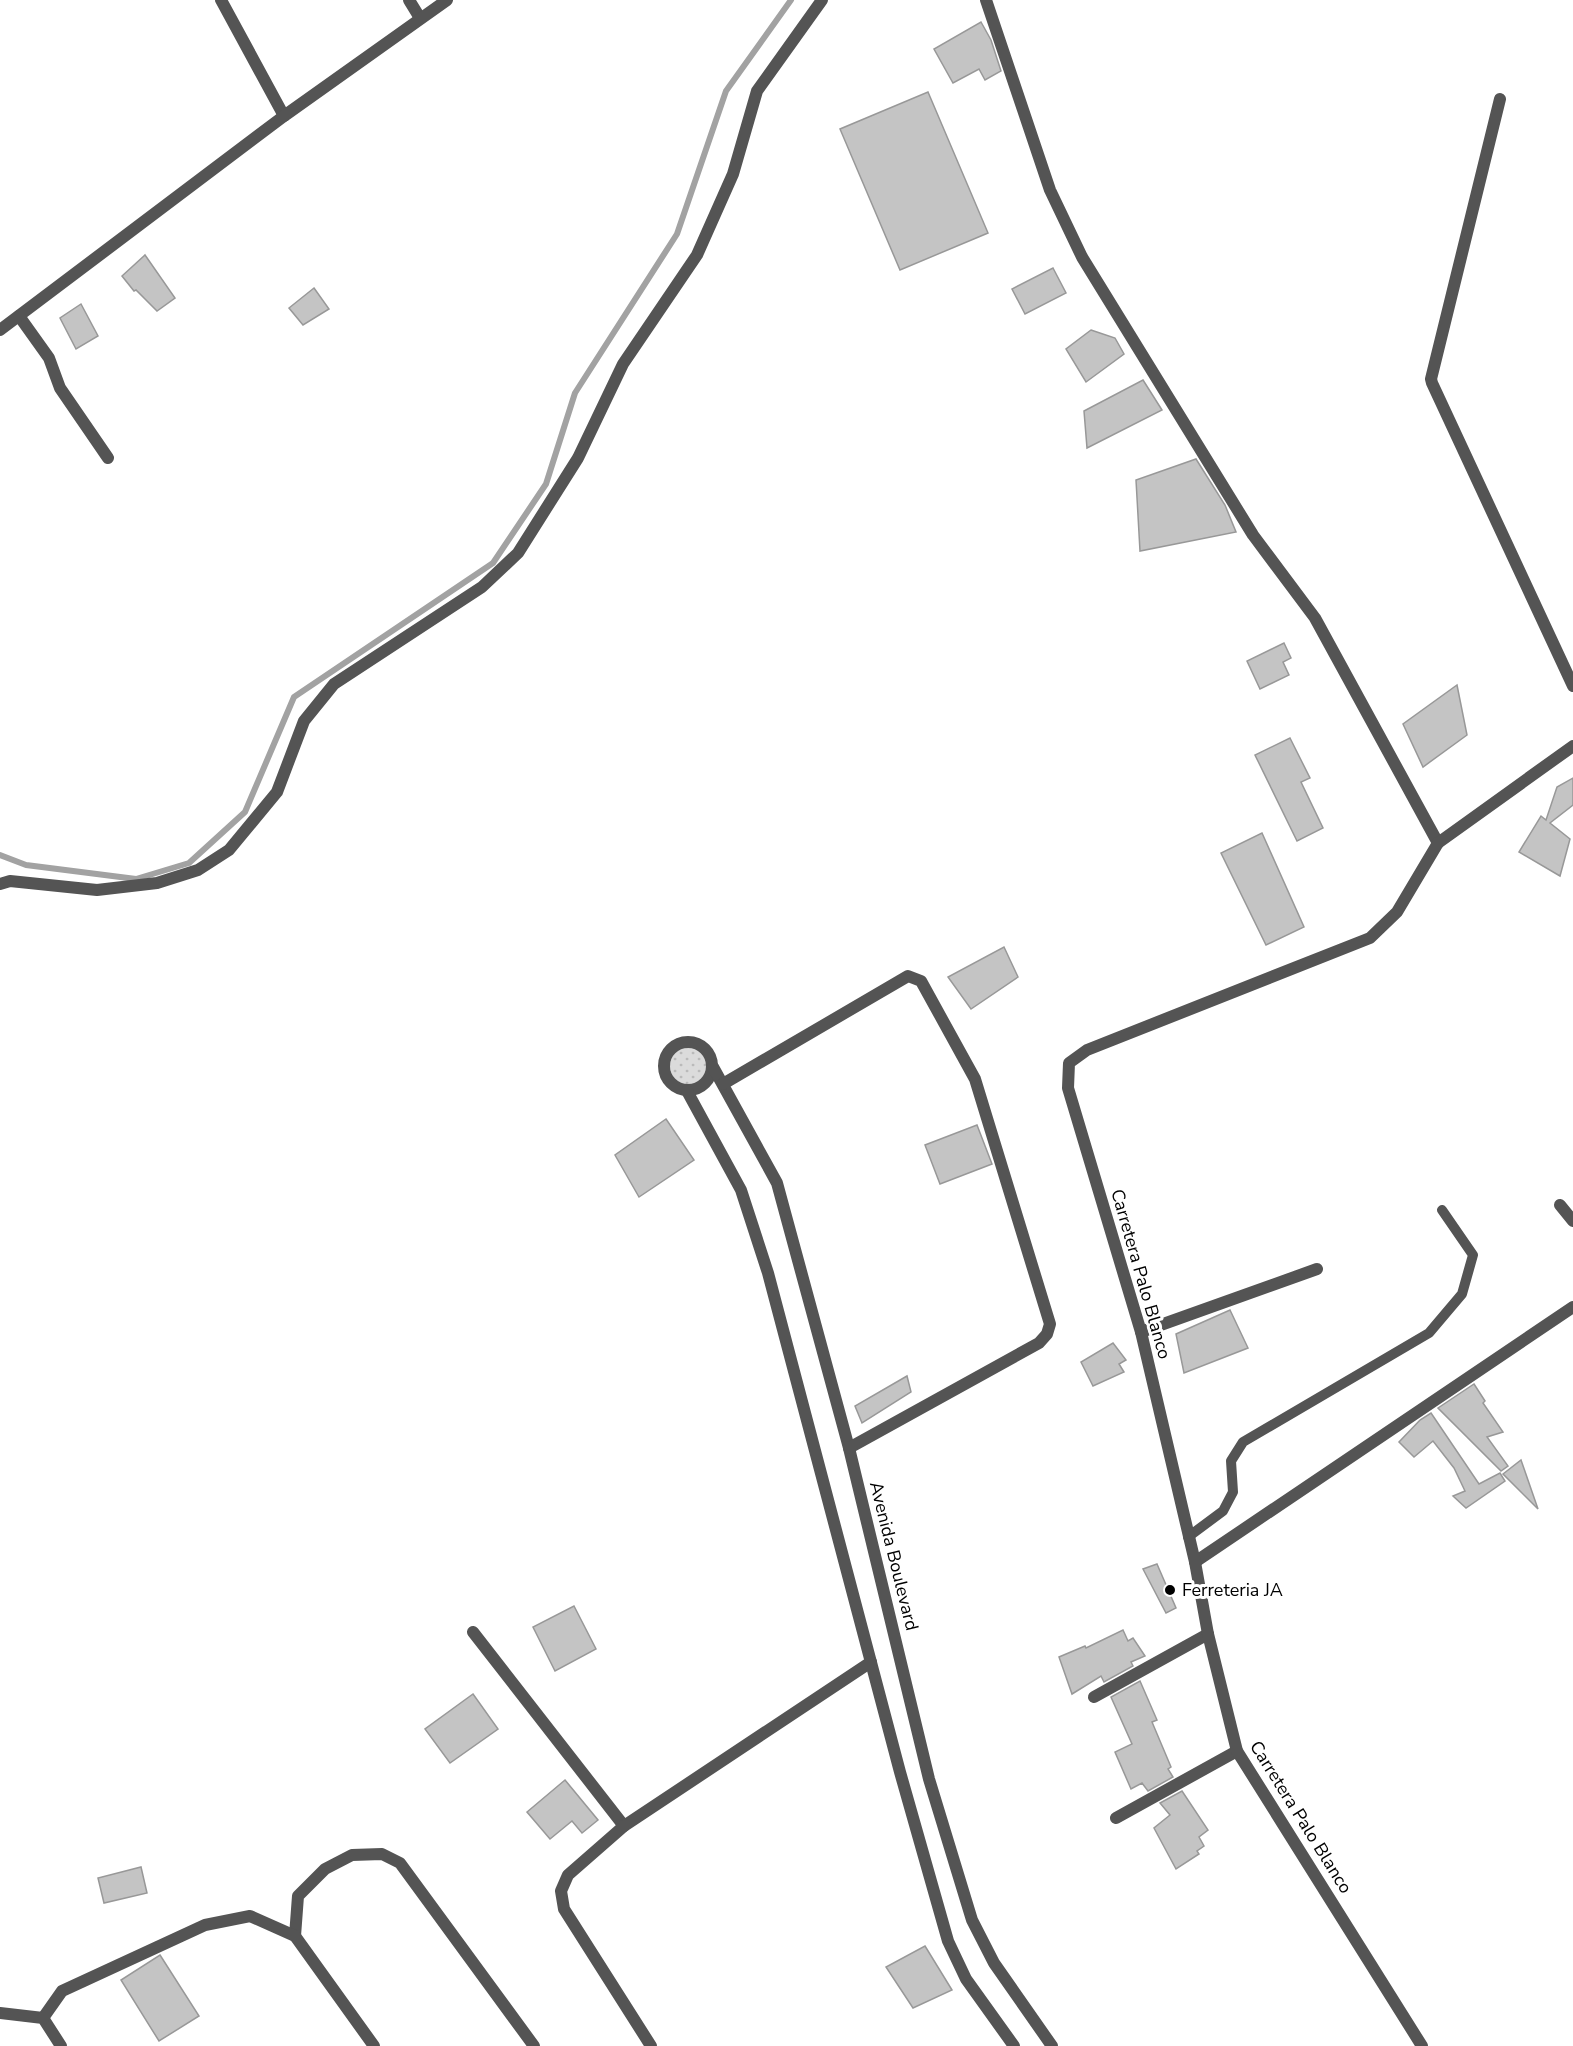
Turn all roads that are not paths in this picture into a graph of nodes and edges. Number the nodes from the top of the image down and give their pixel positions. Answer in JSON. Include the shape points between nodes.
{"nodes":[{"id":1,"x":221,"y":0,"type":"edge"},
{"id":2,"x":409,"y":0,"type":"edge"},
{"id":3,"x":447,"y":0,"type":"edge"},
{"id":4,"x":822,"y":0,"type":"edge"},
{"id":5,"x":986,"y":0,"type":"edge"},
{"id":6,"x":420,"y":18,"type":"junction"},
{"id":7,"x":1500,"y":99,"type":"dead end"},
{"id":8,"x":284,"y":116,"type":"junction"},
{"id":9,"x":20,"y":316,"type":"junction"},
{"id":10,"x":0,"y":330,"type":"edge"},
{"id":11,"x":108,"y":458,"type":"dead end"},
{"id":12,"x":1573,"y":686,"type":"edge"},
{"id":13,"x":1573,"y":746,"type":"edge"},
{"id":14,"x":1438,"y":843,"type":"junction"},
{"id":15,"x":0,"y":884,"type":"edge"},
{"id":16,"x":713,"y":1067,"type":"junction"},
{"id":17,"x":723,"y":1084,"type":"junction"},
{"id":18,"x":687,"y":1091,"type":"junction"},
{"id":19,"x":1560,"y":1205,"type":"dead end"},
{"id":20,"x":1442,"y":1210,"type":"dead end"},
{"id":21,"x":1573,"y":1221,"type":"edge"},
{"id":22,"x":1317,"y":1269,"type":"dead end"},
{"id":23,"x":1573,"y":1307,"type":"edge"},
{"id":24,"x":1141,"y":1332,"type":"junction"},
{"id":25,"x":849,"y":1448,"type":"junction"},
{"id":26,"x":1188,"y":1537,"type":"junction"},
{"id":27,"x":1195,"y":1562,"type":"junction"},
{"id":28,"x":473,"y":1632,"type":"dead end"},
{"id":29,"x":1208,"y":1634,"type":"junction"},
{"id":30,"x":871,"y":1662,"type":"junction"},
{"id":31,"x":1094,"y":1697,"type":"dead end"},
{"id":32,"x":1237,"y":1751,"type":"junction"},
{"id":33,"x":1116,"y":1818,"type":"dead end"},
{"id":34,"x":624,"y":1826,"type":"junction"},
{"id":35,"x":295,"y":1936,"type":"junction"},
{"id":36,"x":0,"y":2013,"type":"edge"},
{"id":37,"x":43,"y":2018,"type":"junction"},
{"id":38,"x":61,"y":2046,"type":"edge"},
{"id":39,"x":374,"y":2046,"type":"edge"},
{"id":40,"x":534,"y":2046,"type":"edge"},
{"id":41,"x":651,"y":2046,"type":"edge"},
{"id":42,"x":1014,"y":2046,"type":"edge"},
{"id":43,"x":1052,"y":2046,"type":"edge"},
{"id":44,"x":1422,"y":2046,"type":"edge"}],
"edges":[{"from":1,"to":8,"type":"street"},
{"from":2,"to":6,"type":"street"},
{"from":3,"to":6,"type":"street"},
{"from":4,"to":15,"type":"street","via":[[757,91],[733,174],[697,255],[623,364],[578,458],[518,553],[482,587],[334,684],[304,721],[277,792],[229,850],[198,870],[157,883],[97,890],[9,881]]},
{"from":5,"to":14,"type":"street","via":[[1050,190],[1082,257],[1253,535],[1315,618]]},
{"from":6,"to":8,"type":"street"},
{"from":7,"to":12,"type":"street","via":[[1431,379]]},
{"from":8,"to":9,"type":"street"},
{"from":9,"to":10,"type":"street"},
{"from":9,"to":11,"type":"street","via":[[49,358],[60,388]]},
{"from":13,"to":14,"type":"street","name":"Carretera Palo Blanco"},
{"from":14,"to":24,"type":"street","name":"Carretera Palo Blanco","via":[[1397,912],[1370,938],[1087,1050],[1069,1063],[1068,1088]]},
{"from":16,"to":17,"type":"street","name":"Avenida Boulevard"},
{"from":16,"to":18,"type":"street","via":[[702,1087]]},
{"from":16,"to":18,"type":"street","via":[[708,1051],[695,1042],[672,1048],[664,1071],[672,1085]]},
{"from":17,"to":25,"type":"street","name":"Avenida Boulevard","via":[[777,1184]]},
{"from":17,"to":25,"type":"street","via":[[908,976],[921,981],[975,1079],[1050,1324],[1047,1334],[1039,1343]]},
{"from":18,"to":30,"type":"street","via":[[741,1190],[768,1273]]},
{"from":19,"to":21,"type":"street"},
{"from":20,"to":26,"type":"lane","via":[[1473,1255],[1462,1294],[1429,1333],[1243,1442],[1231,1461],[1233,1492],[1223,1511]]},
{"from":22,"to":24,"type":"street"},
{"from":23,"to":27,"type":"street"},
{"from":24,"to":26,"type":"street","name":"Carretera Palo Blanco"},
{"from":25,"to":43,"type":"street","name":"Avenida Boulevard","via":[[929,1779],[972,1920],[994,1963]]},
{"from":26,"to":27,"type":"street","name":"Carretera Palo Blanco"},
{"from":27,"to":29,"type":"street","name":"Carretera Palo Blanco"},
{"from":28,"to":34,"type":"street"},
{"from":29,"to":31,"type":"street"},
{"from":29,"to":32,"type":"street","name":"Carretera Palo Blanco"},
{"from":30,"to":34,"type":"street"},
{"from":30,"to":42,"type":"street","via":[[948,1941],[966,1978]]},
{"from":32,"to":33,"type":"street"},
{"from":32,"to":44,"type":"street","name":"Carretera Palo Blanco"},
{"from":34,"to":41,"type":"street","via":[[568,1875],[561,1891],[564,1909]]},
{"from":35,"to":37,"type":"street","via":[[250,1916],[205,1924],[62,1991]]},
{"from":35,"to":39,"type":"street"},
{"from":35,"to":40,"type":"street","via":[[298,1896],[325,1869],[352,1855],[382,1854],[400,1863]]},
{"from":36,"to":37,"type":"street"},
{"from":37,"to":38,"type":"street"}]}
